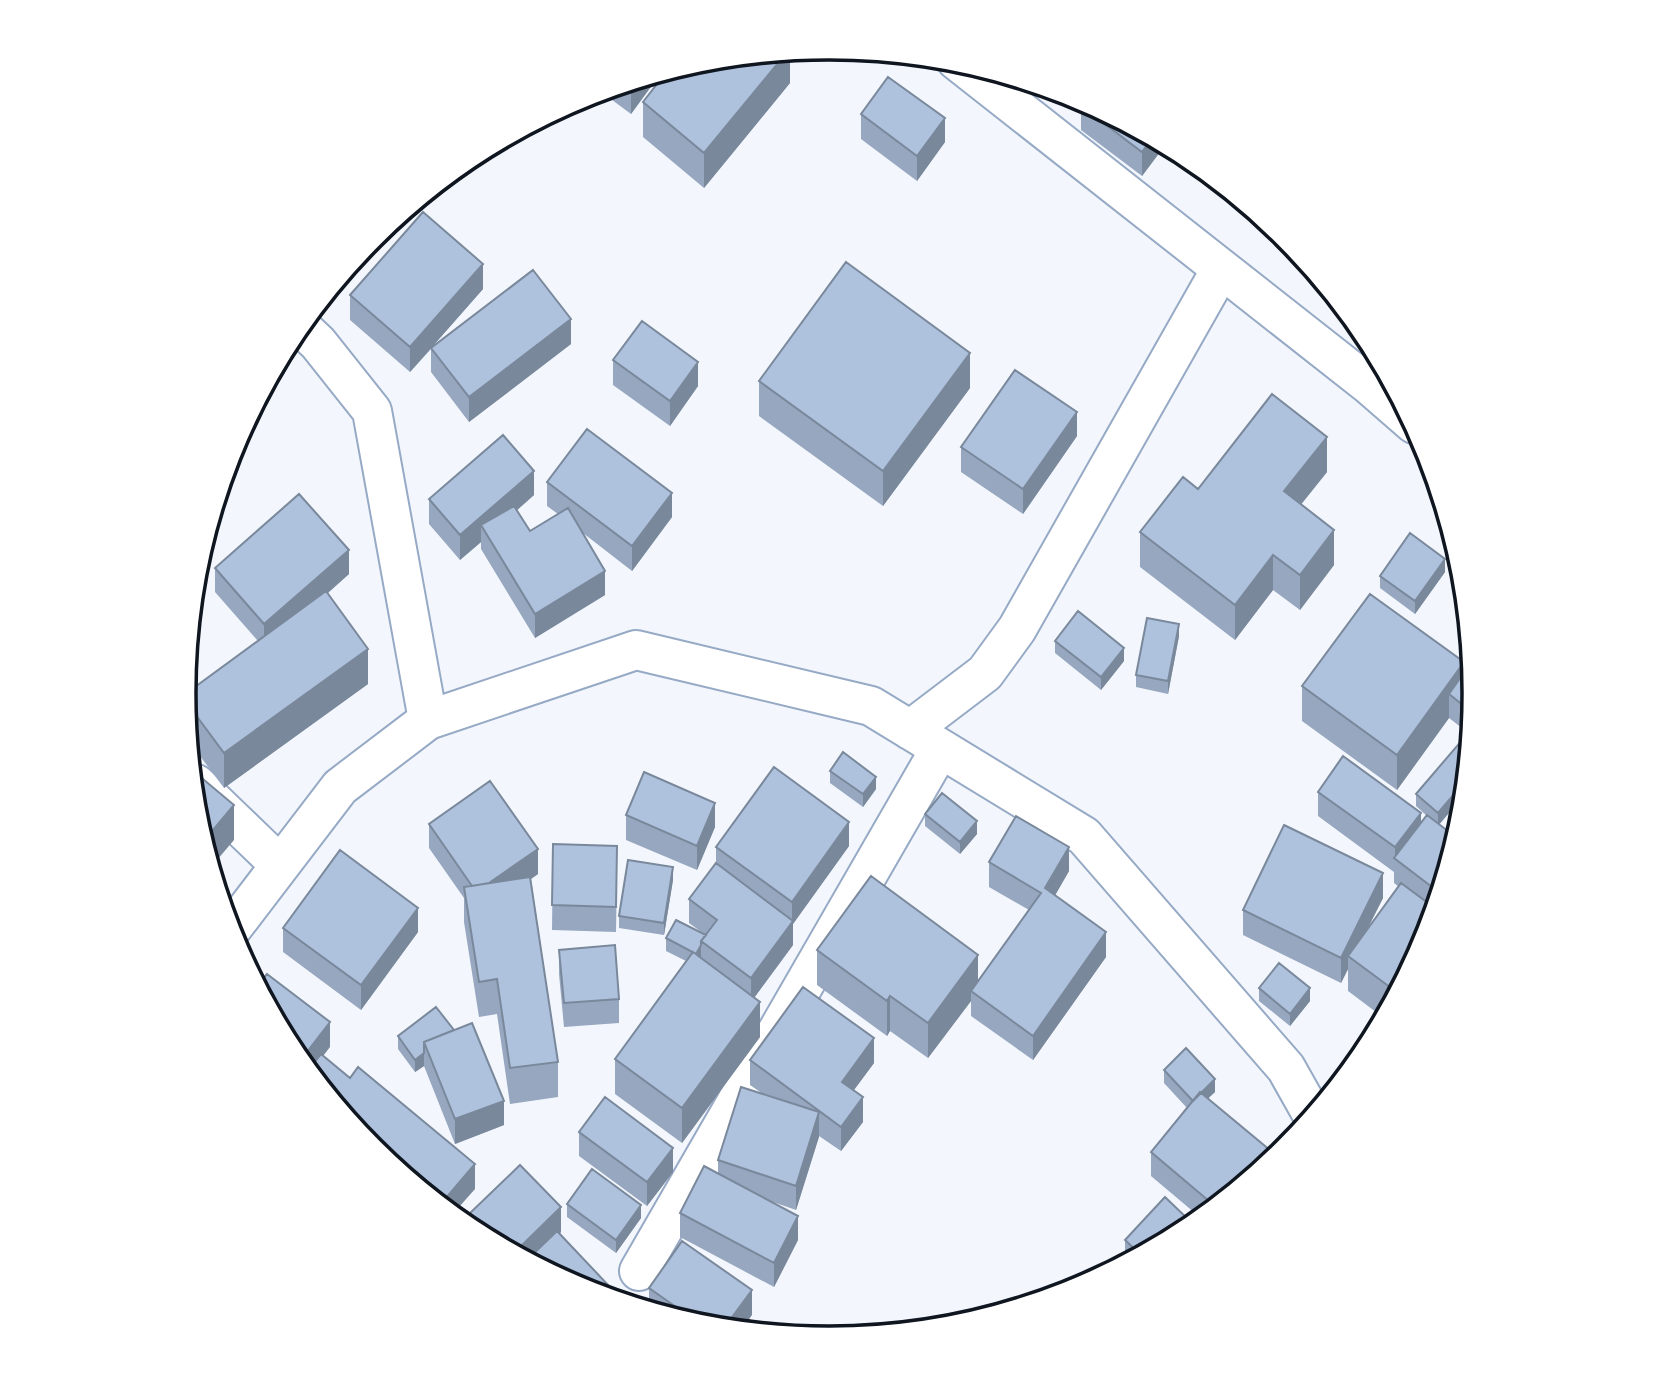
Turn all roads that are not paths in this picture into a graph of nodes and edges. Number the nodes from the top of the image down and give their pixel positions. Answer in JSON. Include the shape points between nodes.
{"nodes":[{"id":1,"x":978,"y":78,"type":"edge"},
{"id":2,"x":1221,"y":269,"type":"junction"},
{"id":3,"x":308,"y":334,"type":"edge"},
{"id":4,"x":1395,"y":408,"type":"edge"},
{"id":5,"x":428,"y":720,"type":"junction"},
{"id":6,"x":925,"y":739,"type":"junction"},
{"id":7,"x":204,"y":791,"type":"edge"},
{"id":8,"x":280,"y":865,"type":"junction"},
{"id":9,"x":238,"y":920,"type":"edge"},
{"id":10,"x":1309,"y":1107,"type":"edge"},
{"id":11,"x":639,"y":1271,"type":"dead end"}],
"edges":[{"from":1,"to":2,"type":"street"},
{"from":2,"to":4,"type":"street"},
{"from":2,"to":6,"type":"street","via":[[1017,629],[985,673]]},
{"from":3,"to":5,"type":"street","via":[[372,411]]},
{"from":5,"to":6,"type":"street","via":[[636,650],[871,706]]},
{"from":5,"to":8,"type":"street","via":[[340,787]]},
{"from":6,"to":10,"type":"street","via":[[1084,836],[1286,1068]]},
{"from":6,"to":11,"type":"street"},
{"from":7,"to":8,"type":"street"},
{"from":8,"to":9,"type":"street"}]}
